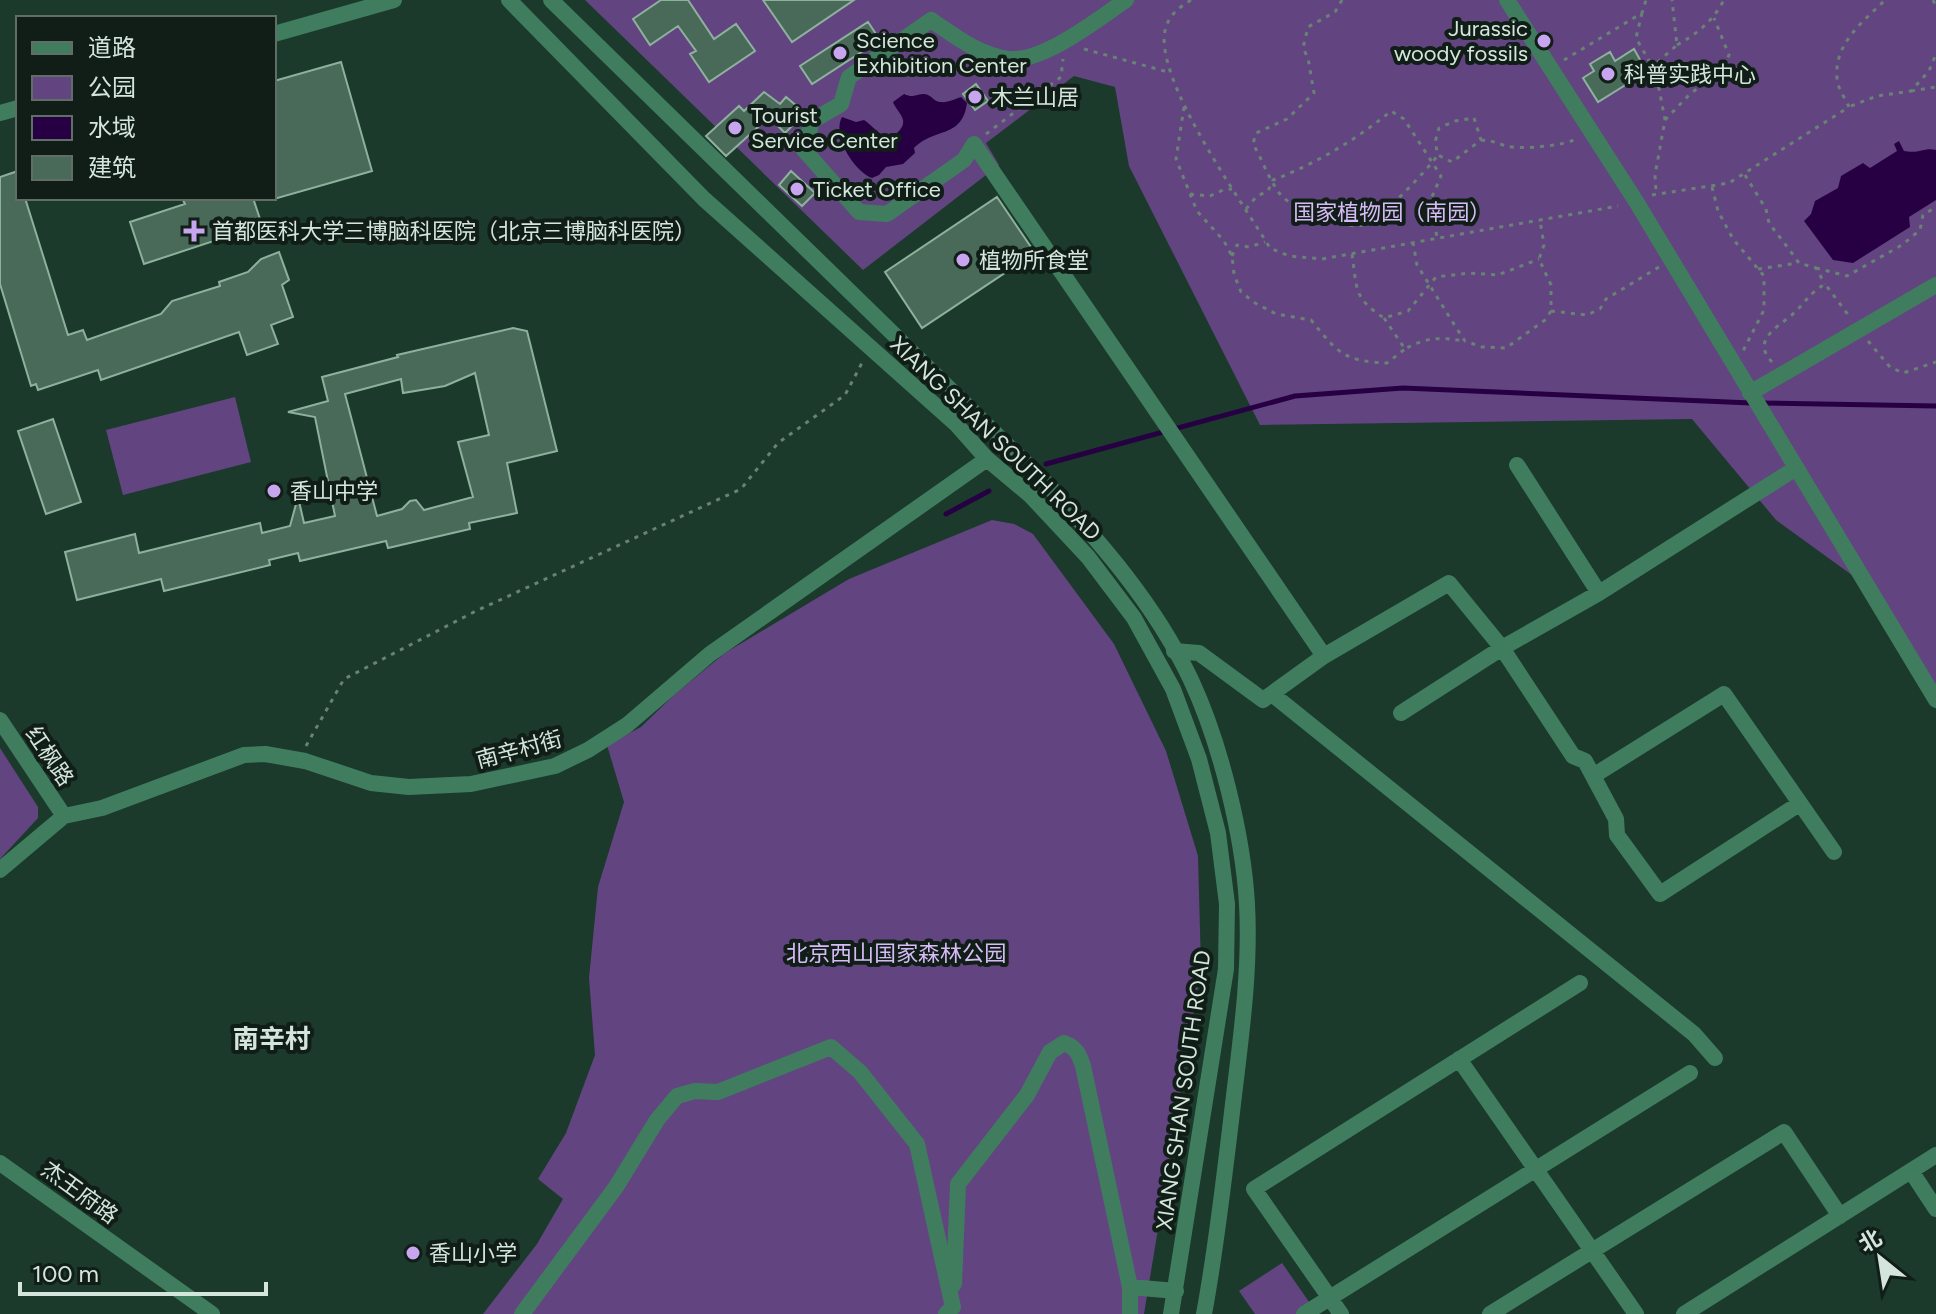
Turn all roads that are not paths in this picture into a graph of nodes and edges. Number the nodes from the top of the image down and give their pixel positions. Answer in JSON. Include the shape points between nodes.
{"nodes":[{"id":1,"x":394,"y":0,"type":"edge"},
{"id":2,"x":509,"y":0,"type":"edge"},
{"id":3,"x":551,"y":0,"type":"edge"},
{"id":4,"x":1126,"y":0,"type":"edge"},
{"id":5,"x":1507,"y":0,"type":"edge"},
{"id":6,"x":276,"y":33,"type":"edge"},
{"id":7,"x":1936,"y":285,"type":"edge"},
{"id":8,"x":1750,"y":393,"type":"junction"},
{"id":9,"x":987,"y":459,"type":"junction"},
{"id":10,"x":1517,"y":465,"type":"dead end"},
{"id":11,"x":1796,"y":468,"type":"junction"},
{"id":12,"x":1599,"y":593,"type":"junction"},
{"id":13,"x":1502,"y":648,"type":"junction"},
{"id":14,"x":1174,"y":651,"type":"junction"},
{"id":15,"x":1324,"y":656,"type":"junction"},
{"id":16,"x":1272,"y":694,"type":"junction"},
{"id":17,"x":1936,"y":700,"type":"edge"},
{"id":18,"x":1401,"y":713,"type":"dead end"},
{"id":19,"x":0,"y":720,"type":"edge"},
{"id":20,"x":1593,"y":776,"type":"junction"},
{"id":21,"x":1799,"y":804,"type":"junction"},
{"id":22,"x":64,"y":816,"type":"junction"},
{"id":23,"x":1834,"y":852,"type":"dead end"},
{"id":24,"x":0,"y":870,"type":"edge"},
{"id":25,"x":1580,"y":983,"type":"dead end"},
{"id":26,"x":1715,"y":1058,"type":"dead end"},
{"id":27,"x":1459,"y":1059,"type":"junction"},
{"id":28,"x":1690,"y":1073,"type":"dead end"},
{"id":29,"x":1936,"y":1155,"type":"edge"},
{"id":30,"x":0,"y":1163,"type":"edge"},
{"id":31,"x":1535,"y":1169,"type":"junction"},
{"id":32,"x":1911,"y":1171,"type":"junction"},
{"id":33,"x":1936,"y":1209,"type":"edge"},
{"id":34,"x":1840,"y":1216,"type":"junction"},
{"id":35,"x":1592,"y":1251,"type":"junction"},
{"id":36,"x":1130,"y":1287,"type":"junction"},
{"id":37,"x":1176,"y":1291,"type":"junction"},
{"id":38,"x":1330,"y":1298,"type":"junction"},
{"id":39,"x":951,"y":1312,"type":"edge"},
{"id":40,"x":212,"y":1314,"type":"edge"},
{"id":41,"x":522,"y":1314,"type":"edge"},
{"id":42,"x":1130,"y":1314,"type":"edge"},
{"id":43,"x":1171,"y":1314,"type":"edge"},
{"id":44,"x":1204,"y":1314,"type":"edge"},
{"id":45,"x":1304,"y":1314,"type":"edge"},
{"id":46,"x":1341,"y":1314,"type":"edge"},
{"id":47,"x":1490,"y":1314,"type":"edge"},
{"id":48,"x":1636,"y":1314,"type":"edge"},
{"id":49,"x":1684,"y":1314,"type":"edge"}],
"edges":[{"from":1,"to":6,"type":"street"},
{"from":2,"to":9,"type":"street","name":"XIANG SHAN SOUTH ROAD","via":[[704,199],[956,424]]},
{"from":3,"to":14,"type":"street","name":"XIANG SHAN SOUTH ROAD","via":[[1044,481],[1103,545]]},
{"from":4,"to":15,"type":"street","via":[[1064,41],[1011,60],[976,49],[931,20],[849,77],[841,104],[812,121],[804,150],[859,212],[887,214],[964,160],[974,144]]},
{"from":5,"to":8,"type":"street"},
{"from":7,"to":8,"type":"street"},
{"from":8,"to":11,"type":"street"},
{"from":9,"to":22,"type":"street","name":"南辛村街","via":[[710,654],[627,725],[555,766],[471,784],[409,787],[371,783],[297,760],[244,755],[102,808]]},
{"from":9,"to":37,"type":"street","name":"XIANG SHAN SOUTH ROAD","via":[[1030,495],[1088,557],[1134,618],[1173,689],[1218,833],[1227,904],[1226,969]]},
{"from":10,"to":12,"type":"street"},
{"from":11,"to":12,"type":"street"},
{"from":11,"to":17,"type":"street"},
{"from":12,"to":13,"type":"street"},
{"from":13,"to":15,"type":"street","via":[[1449,583]]},
{"from":13,"to":18,"type":"street"},
{"from":13,"to":20,"type":"street","via":[[1573,756],[1585,761]]},
{"from":14,"to":16,"type":"street","via":[[1199,653],[1263,700]]},
{"from":14,"to":44,"type":"street","name":"XIANG SHAN SOUTH ROAD","via":[[1218,753],[1247,903],[1239,1052]]},
{"from":15,"to":16,"type":"street"},
{"from":16,"to":26,"type":"street","via":[[1694,1034]]},
{"from":19,"to":22,"type":"street","name":"红枫路"},
{"from":20,"to":21,"type":"street","via":[[1724,694]]},
{"from":20,"to":21,"type":"street","via":[[1616,819],[1617,835],[1660,894]]},
{"from":21,"to":23,"type":"street"},
{"from":22,"to":24,"type":"street","name":"南辛村街"},
{"from":25,"to":27,"type":"street"},
{"from":27,"to":31,"type":"street"},
{"from":27,"to":38,"type":"street","via":[[1254,1189]]},
{"from":28,"to":31,"type":"street"},
{"from":29,"to":32,"type":"street"},
{"from":30,"to":40,"type":"street","name":"杰王府路"},
{"from":31,"to":35,"type":"street"},
{"from":31,"to":38,"type":"street"},
{"from":32,"to":33,"type":"street"},
{"from":32,"to":34,"type":"street"},
{"from":34,"to":35,"type":"street","via":[[1784,1132]]},
{"from":34,"to":49,"type":"street"},
{"from":35,"to":47,"type":"street"},
{"from":35,"to":48,"type":"street"},
{"from":36,"to":37,"type":"street"},
{"from":36,"to":39,"type":"street","via":[[1083,1066],[1078,1052],[1064,1043],[1050,1052],[1027,1095],[958,1184]]},
{"from":36,"to":42,"type":"street"},
{"from":37,"to":43,"type":"street","name":"XIANG SHAN SOUTH ROAD"},
{"from":38,"to":45,"type":"street"},
{"from":38,"to":46,"type":"street"},
{"from":39,"to":41,"type":"street","via":[[917,1144],[860,1072],[831,1047],[718,1092],[677,1096]]}]}
